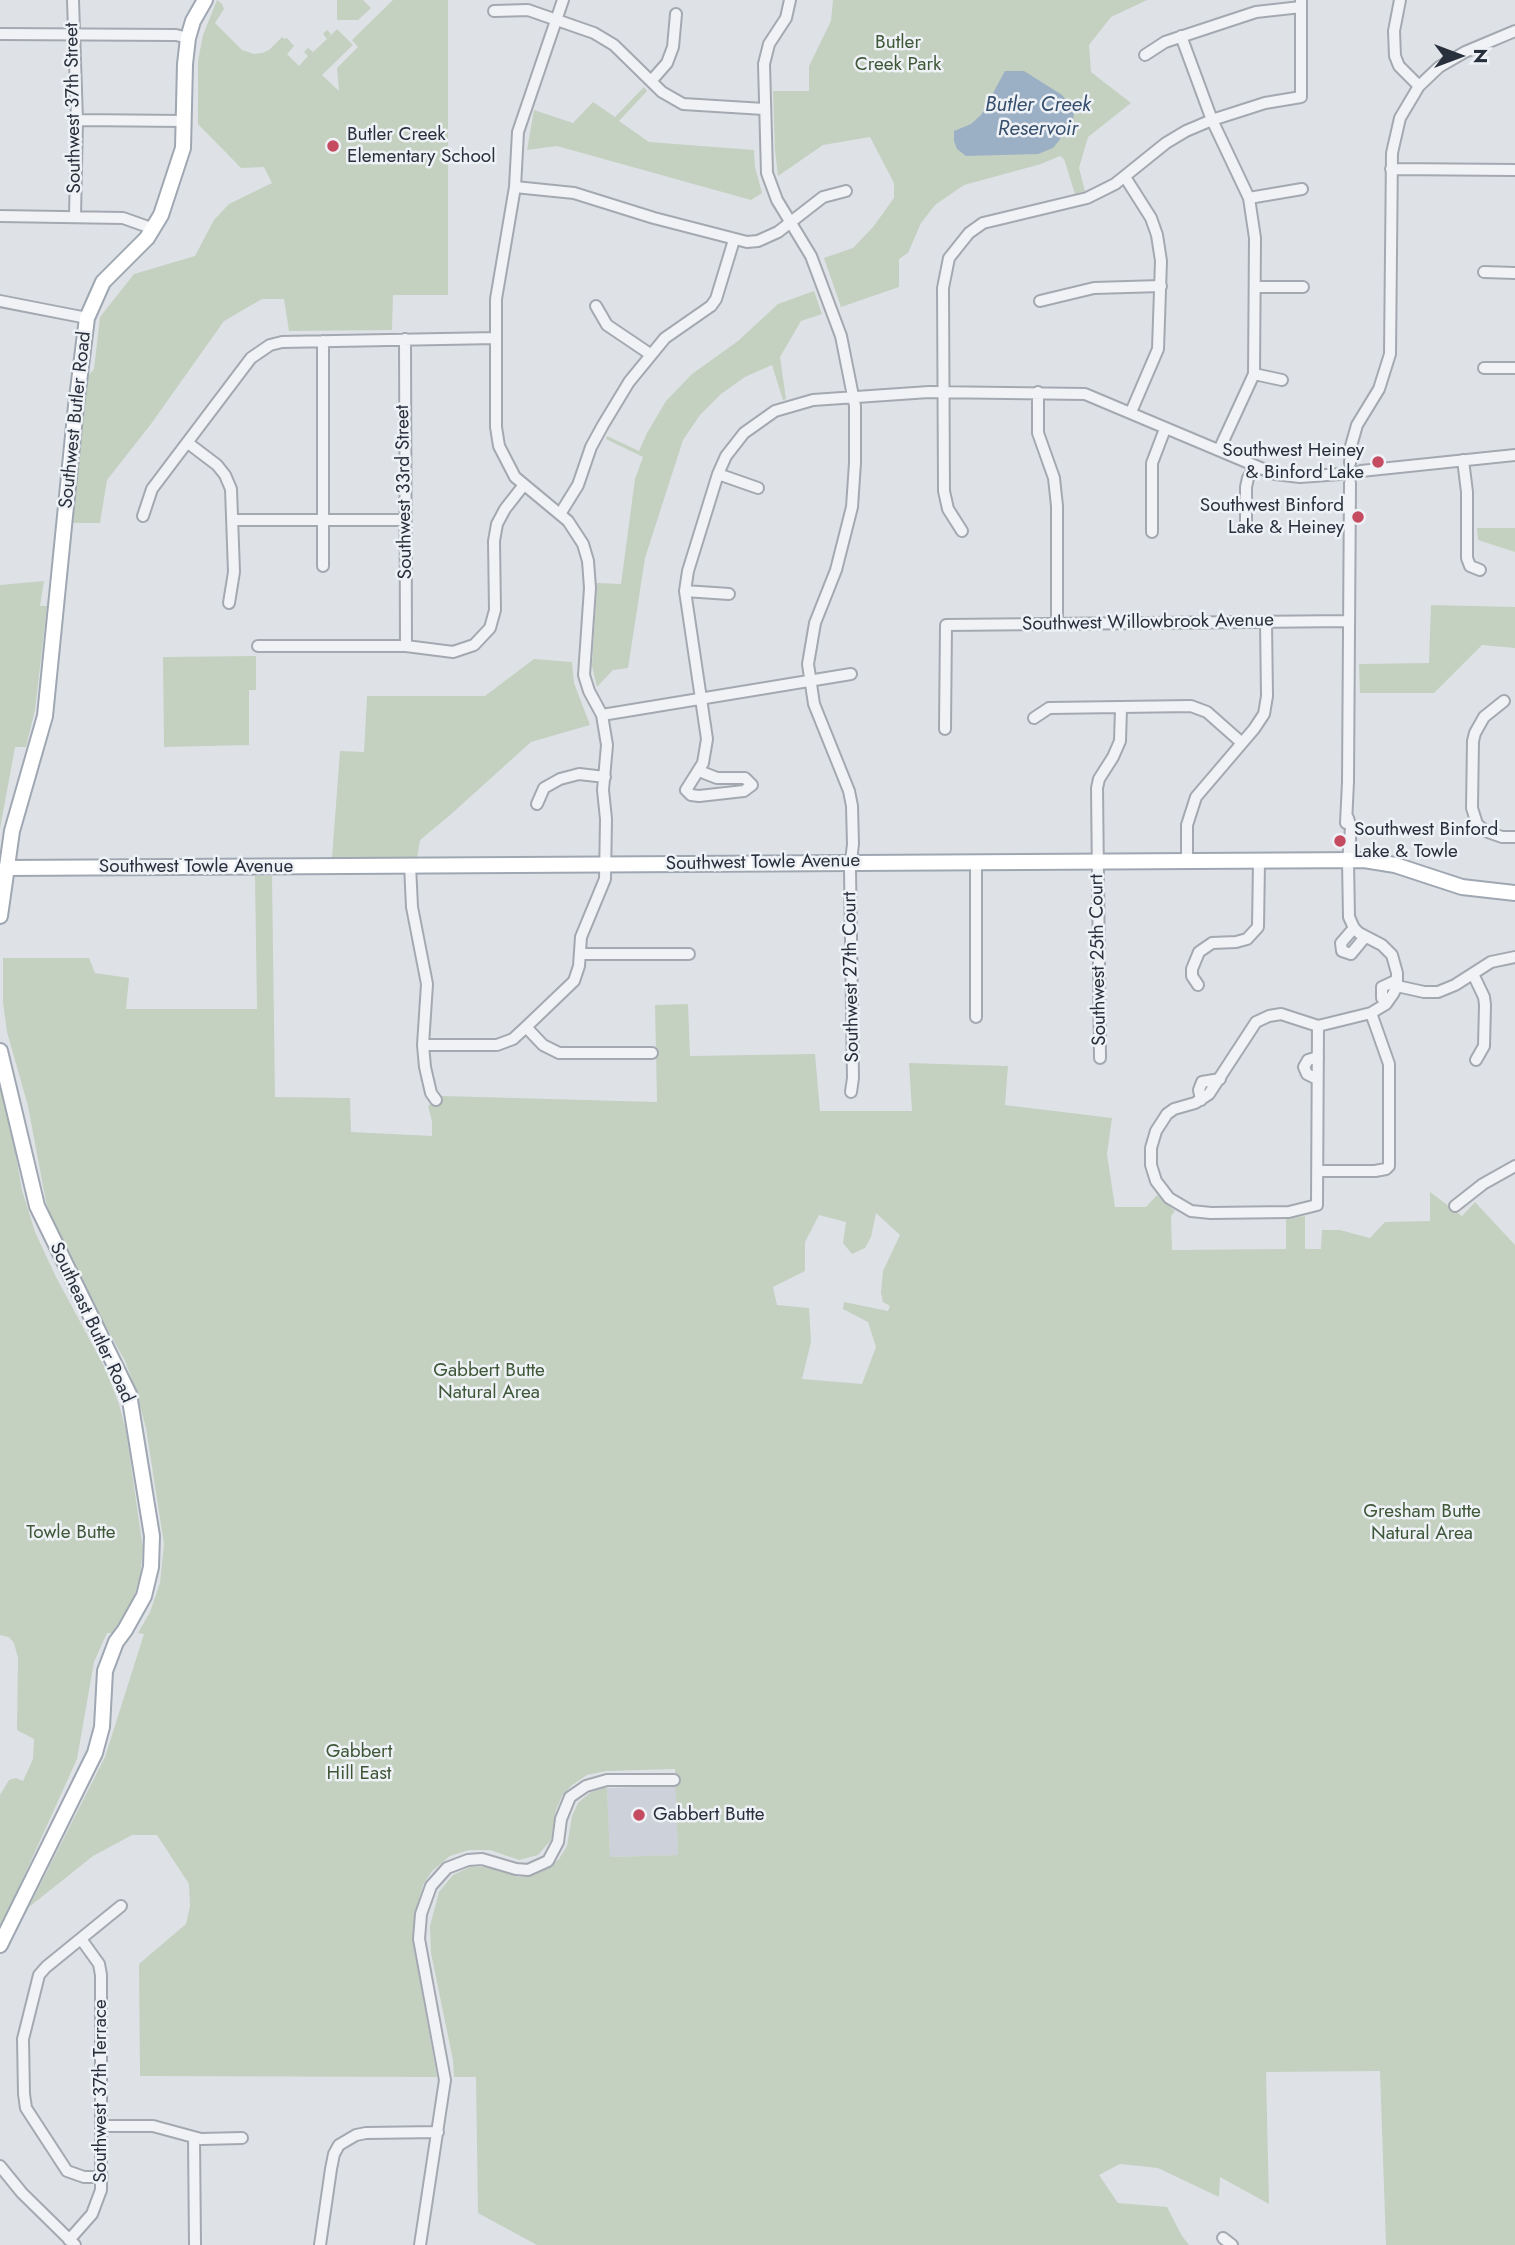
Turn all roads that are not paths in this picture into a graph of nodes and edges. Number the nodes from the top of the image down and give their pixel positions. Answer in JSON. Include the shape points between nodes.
{"nodes":[{"id":1,"x":73,"y":0,"type":"edge"},
{"id":2,"x":205,"y":0,"type":"edge"},
{"id":3,"x":562,"y":0,"type":"edge"},
{"id":4,"x":790,"y":0,"type":"edge"},
{"id":5,"x":1400,"y":0,"type":"edge"},
{"id":6,"x":1301,"y":4,"type":"edge"},
{"id":7,"x":494,"y":11,"type":"dead end"},
{"id":8,"x":676,"y":14,"type":"dead end"},
{"id":9,"x":556,"y":18,"type":"junction"},
{"id":10,"x":1515,"y":31,"type":"edge"},
{"id":11,"x":0,"y":34,"type":"edge"},
{"id":12,"x":74,"y":35,"type":"junction"},
{"id":13,"x":1181,"y":36,"type":"junction"},
{"id":14,"x":188,"y":38,"type":"junction"},
{"id":15,"x":1145,"y":55,"type":"dead end"},
{"id":16,"x":652,"y":80,"type":"junction"},
{"id":17,"x":1419,"y":86,"type":"junction"},
{"id":18,"x":764,"y":109,"type":"junction"},
{"id":19,"x":77,"y":120,"type":"junction"},
{"id":20,"x":1212,"y":120,"type":"junction"},
{"id":21,"x":185,"y":121,"type":"junction"},
{"id":22,"x":1391,"y":169,"type":"junction"},
{"id":23,"x":1515,"y":170,"type":"edge"},
{"id":24,"x":1125,"y":177,"type":"junction"},
{"id":25,"x":515,"y":187,"type":"junction"},
{"id":26,"x":1302,"y":189,"type":"dead end"},
{"id":27,"x":846,"y":191,"type":"dead end"},
{"id":28,"x":1249,"y":198,"type":"junction"},
{"id":29,"x":0,"y":216,"type":"edge"},
{"id":30,"x":75,"y":216,"type":"junction"},
{"id":31,"x":790,"y":221,"type":"junction"},
{"id":32,"x":154,"y":229,"type":"junction"},
{"id":33,"x":734,"y":240,"type":"junction"},
{"id":34,"x":1484,"y":272,"type":"dead end"},
{"id":35,"x":1515,"y":273,"type":"edge"},
{"id":36,"x":1161,"y":286,"type":"junction"},
{"id":37,"x":1255,"y":286,"type":"junction"},
{"id":38,"x":1303,"y":287,"type":"dead end"},
{"id":39,"x":1040,"y":301,"type":"dead end"},
{"id":40,"x":0,"y":302,"type":"edge"},
{"id":41,"x":596,"y":306,"type":"dead end"},
{"id":42,"x":87,"y":318,"type":"junction"},
{"id":43,"x":496,"y":338,"type":"junction"},
{"id":44,"x":405,"y":339,"type":"junction"},
{"id":45,"x":323,"y":341,"type":"junction"},
{"id":46,"x":650,"y":354,"type":"junction"},
{"id":47,"x":1484,"y":368,"type":"dead end"},
{"id":48,"x":1515,"y":368,"type":"edge"},
{"id":49,"x":1254,"y":374,"type":"junction"},
{"id":50,"x":1282,"y":380,"type":"dead end"},
{"id":51,"x":946,"y":392,"type":"junction"},
{"id":52,"x":1038,"y":392,"type":"junction"},
{"id":53,"x":854,"y":396,"type":"junction"},
{"id":54,"x":1130,"y":412,"type":"junction"},
{"id":55,"x":1165,"y":429,"type":"junction"},
{"id":56,"x":188,"y":443,"type":"junction"},
{"id":57,"x":1219,"y":450,"type":"junction"},
{"id":58,"x":1515,"y":455,"type":"edge"},
{"id":59,"x":1462,"y":460,"type":"junction"},
{"id":60,"x":1350,"y":463,"type":"junction"},
{"id":61,"x":1255,"y":467,"type":"junction"},
{"id":62,"x":1361,"y":471,"type":"junction"},
{"id":63,"x":718,"y":474,"type":"junction"},
{"id":64,"x":1341,"y":474,"type":"junction"},
{"id":65,"x":1350,"y":483,"type":"junction"},
{"id":66,"x":523,"y":486,"type":"junction"},
{"id":67,"x":758,"y":488,"type":"dead end"},
{"id":68,"x":560,"y":514,"type":"junction"},
{"id":69,"x":143,"y":516,"type":"dead end"},
{"id":70,"x":233,"y":520,"type":"junction"},
{"id":71,"x":404,"y":520,"type":"junction"},
{"id":72,"x":323,"y":521,"type":"junction"},
{"id":73,"x":1247,"y":525,"type":"dead end"},
{"id":74,"x":962,"y":531,"type":"dead end"},
{"id":75,"x":1152,"y":531,"type":"dead end"},
{"id":76,"x":323,"y":566,"type":"dead end"},
{"id":77,"x":1480,"y":570,"type":"dead end"},
{"id":78,"x":685,"y":591,"type":"junction"},
{"id":79,"x":729,"y":594,"type":"dead end"},
{"id":80,"x":229,"y":603,"type":"dead end"},
{"id":81,"x":1349,"y":621,"type":"junction"},
{"id":82,"x":1266,"y":622,"type":"junction"},
{"id":83,"x":1057,"y":624,"type":"junction"},
{"id":84,"x":258,"y":646,"type":"dead end"},
{"id":85,"x":406,"y":646,"type":"junction"},
{"id":86,"x":851,"y":674,"type":"dead end"},
{"id":87,"x":809,"y":681,"type":"junction"},
{"id":88,"x":702,"y":699,"type":"junction"},
{"id":89,"x":1504,"y":701,"type":"dead end"},
{"id":90,"x":1121,"y":709,"type":"junction"},
{"id":91,"x":603,"y":715,"type":"junction"},
{"id":92,"x":1034,"y":718,"type":"dead end"},
{"id":93,"x":945,"y":729,"type":"dead end"},
{"id":94,"x":1242,"y":743,"type":"junction"},
{"id":95,"x":699,"y":771,"type":"junction"},
{"id":96,"x":605,"y":776,"type":"junction"},
{"id":97,"x":537,"y":804,"type":"dead end"},
{"id":98,"x":1515,"y":836,"type":"edge"},
{"id":99,"x":1348,"y":860,"type":"junction"},
{"id":100,"x":976,"y":861,"type":"junction"},
{"id":101,"x":1098,"y":861,"type":"junction"},
{"id":102,"x":1187,"y":861,"type":"junction"},
{"id":103,"x":852,"y":862,"type":"junction"},
{"id":104,"x":1259,"y":862,"type":"junction"},
{"id":105,"x":606,"y":864,"type":"junction"},
{"id":106,"x":410,"y":865,"type":"junction"},
{"id":107,"x":6,"y":868,"type":"junction"},
{"id":108,"x":1515,"y":893,"type":"edge"},
{"id":109,"x":0,"y":916,"type":"edge"},
{"id":110,"x":1354,"y":928,"type":"junction"},
{"id":111,"x":1365,"y":937,"type":"junction"},
{"id":112,"x":580,"y":954,"type":"junction"},
{"id":113,"x":689,"y":954,"type":"dead end"},
{"id":114,"x":1515,"y":957,"type":"edge"},
{"id":115,"x":1473,"y":974,"type":"junction"},
{"id":116,"x":1397,"y":983,"type":"junction"},
{"id":117,"x":1198,"y":985,"type":"dead end"},
{"id":118,"x":1371,"y":1013,"type":"junction"},
{"id":119,"x":976,"y":1017,"type":"dead end"},
{"id":120,"x":1318,"y":1026,"type":"junction"},
{"id":121,"x":526,"y":1027,"type":"junction"},
{"id":122,"x":423,"y":1045,"type":"junction"},
{"id":123,"x":0,"y":1051,"type":"edge"},
{"id":124,"x":652,"y":1053,"type":"dead end"},
{"id":125,"x":1100,"y":1058,"type":"dead end"},
{"id":126,"x":1476,"y":1060,"type":"dead end"},
{"id":127,"x":851,"y":1092,"type":"dead end"},
{"id":128,"x":436,"y":1100,"type":"dead end"},
{"id":129,"x":1515,"y":1166,"type":"edge"},
{"id":130,"x":1318,"y":1171,"type":"junction"},
{"id":131,"x":1455,"y":1206,"type":"dead end"},
{"id":132,"x":674,"y":1780,"type":"dead end"},
{"id":133,"x":121,"y":1906,"type":"dead end"},
{"id":134,"x":81,"y":1939,"type":"junction"},
{"id":135,"x":0,"y":1945,"type":"edge"},
{"id":136,"x":102,"y":2126,"type":"junction"},
{"id":137,"x":438,"y":2132,"type":"junction"},
{"id":138,"x":194,"y":2138,"type":"junction"},
{"id":139,"x":242,"y":2138,"type":"dead end"},
{"id":140,"x":0,"y":2166,"type":"edge"},
{"id":141,"x":102,"y":2177,"type":"junction"},
{"id":142,"x":72,"y":2242,"type":"edge"},
{"id":143,"x":195,"y":2245,"type":"edge"},
{"id":144,"x":320,"y":2245,"type":"edge"},
{"id":145,"x":420,"y":2245,"type":"edge"}],
"edges":[{"from":1,"to":12,"type":"street","name":"Southwest 37th Street"},
{"from":2,"to":14,"type":"main road","name":"Southwest Butler Road"},
{"from":3,"to":9,"type":"street"},
{"from":4,"to":18,"type":"street","name":"Southwest 27th Court","via":[[786,18],[766,53]]},
{"from":5,"to":17,"type":"street","via":[[1395,56]]},
{"from":6,"to":13,"type":"street","via":[[1256,12]]},
{"from":6,"to":20,"type":"street","via":[[1301,97]]},
{"from":7,"to":9,"type":"street","via":[[528,10]]},
{"from":8,"to":16,"type":"street","via":[[673,47],[667,63]]},
{"from":9,"to":16,"type":"street","via":[[614,45]]},
{"from":9,"to":25,"type":"street","via":[[520,120]]},
{"from":10,"to":17,"type":"street","via":[[1448,61]]},
{"from":11,"to":12,"type":"street"},
{"from":12,"to":14,"type":"street"},
{"from":12,"to":19,"type":"street","name":"Southwest 37th Street"},
{"from":13,"to":15,"type":"street"},
{"from":13,"to":20,"type":"street"},
{"from":14,"to":21,"type":"main road","name":"Southwest Butler Road"},
{"from":16,"to":18,"type":"street","via":[[683,104]]},
{"from":17,"to":22,"type":"street","via":[[1400,118]]},
{"from":18,"to":31,"type":"street","name":"Southwest 27th Court","via":[[767,173]]},
{"from":19,"to":21,"type":"street"},
{"from":19,"to":30,"type":"street","name":"Southwest 37th Street"},
{"from":20,"to":24,"type":"street","via":[[1176,136]]},
{"from":20,"to":28,"type":"street"},
{"from":21,"to":32,"type":"main road","name":"Southwest Butler Road","via":[[181,161]]},
{"from":22,"to":23,"type":"street"},
{"from":22,"to":60,"type":"street","via":[[1390,354],[1379,389],[1357,425]]},
{"from":24,"to":36,"type":"street","via":[[1148,210],[1157,235]]},
{"from":24,"to":51,"type":"street","via":[[1082,200],[977,226],[949,258],[943,288]]},
{"from":25,"to":33,"type":"street","via":[[574,193]]},
{"from":25,"to":43,"type":"street","via":[[499,278]]},
{"from":26,"to":28,"type":"street"},
{"from":27,"to":31,"type":"street","via":[[823,197]]},
{"from":28,"to":37,"type":"street"},
{"from":29,"to":30,"type":"street"},
{"from":30,"to":32,"type":"street","via":[[123,218]]},
{"from":31,"to":33,"type":"street","via":[[758,242]]},
{"from":31,"to":53,"type":"street","name":"Southwest 27th Court","via":[[811,256],[825,294],[844,348]]},
{"from":32,"to":42,"type":"main road","name":"Southwest Butler Road","via":[[103,282]]},
{"from":33,"to":46,"type":"street","via":[[711,306],[673,331]]},
{"from":34,"to":35,"type":"street"},
{"from":36,"to":39,"type":"street","via":[[1094,288]]},
{"from":36,"to":54,"type":"street","via":[[1158,349]]},
{"from":37,"to":38,"type":"street"},
{"from":37,"to":49,"type":"street"},
{"from":40,"to":42,"type":"street"},
{"from":41,"to":46,"type":"street","via":[[607,324]]},
{"from":42,"to":107,"type":"main road","name":"Southwest Butler Road","via":[[45,716]]},
{"from":43,"to":44,"type":"street"},
{"from":43,"to":66,"type":"street","via":[[499,446]]},
{"from":44,"to":45,"type":"street"},
{"from":44,"to":71,"type":"street","name":"Southwest 33rd Street"},
{"from":45,"to":56,"type":"street","via":[[282,342],[260,351]]},
{"from":45,"to":72,"type":"street"},
{"from":46,"to":68,"type":"street","via":[[603,425],[578,485]]},
{"from":47,"to":48,"type":"street"},
{"from":49,"to":50,"type":"street"},
{"from":49,"to":57,"type":"street"},
{"from":51,"to":52,"type":"street"},
{"from":51,"to":53,"type":"street"},
{"from":51,"to":74,"type":"street","via":[[944,491],[948,509]]},
{"from":52,"to":54,"type":"street","via":[[1085,394]]},
{"from":52,"to":83,"type":"street","via":[[1038,433],[1054,478],[1057,506]]},
{"from":53,"to":63,"type":"street","via":[[803,402],[766,415],[737,440]]},
{"from":53,"to":87,"type":"street","name":"Southwest 27th Court","via":[[852,507],[836,570],[812,634]]},
{"from":54,"to":55,"type":"street"},
{"from":55,"to":57,"type":"street"},
{"from":55,"to":75,"type":"street","via":[[1151,472]]},
{"from":56,"to":69,"type":"street","via":[[152,489]]},
{"from":56,"to":70,"type":"street","via":[[225,475]]},
{"from":57,"to":61,"type":"street"},
{"from":58,"to":59,"type":"street"},
{"from":59,"to":62,"type":"street"},
{"from":59,"to":77,"type":"street","via":[[1467,558],[1470,566]]},
{"from":60,"to":62,"type":"street"},
{"from":60,"to":64,"type":"street","via":[[1343,466]]},
{"from":61,"to":64,"type":"street","via":[[1293,477]]},
{"from":61,"to":73,"type":"street","via":[[1247,487]]},
{"from":62,"to":65,"type":"street","via":[[1358,480]]},
{"from":63,"to":67,"type":"street"},
{"from":63,"to":78,"type":"street"},
{"from":64,"to":65,"type":"street"},
{"from":65,"to":81,"type":"street"},
{"from":66,"to":68,"type":"street"},
{"from":66,"to":85,"type":"street","via":[[505,509],[494,541],[495,610],[490,628],[474,645],[453,652]]},
{"from":68,"to":91,"type":"street","via":[[574,528],[588,561],[584,675]]},
{"from":70,"to":72,"type":"street"},
{"from":70,"to":80,"type":"street","via":[[234,572]]},
{"from":71,"to":72,"type":"street"},
{"from":71,"to":85,"type":"street","name":"Southwest 33rd Street"},
{"from":72,"to":76,"type":"street"},
{"from":78,"to":79,"type":"street"},
{"from":78,"to":88,"type":"street"},
{"from":81,"to":82,"type":"street","name":"Southwest Willowbrook Avenue"},
{"from":81,"to":99,"type":"street"},
{"from":82,"to":83,"type":"street","name":"Southwest Willowbrook Avenue"},
{"from":82,"to":94,"type":"street","via":[[1266,705],[1260,722]]},
{"from":83,"to":93,"type":"street","name":"Southwest Willowbrook Avenue","via":[[946,625]]},
{"from":84,"to":85,"type":"street"},
{"from":86,"to":87,"type":"street"},
{"from":87,"to":88,"type":"street"},
{"from":87,"to":103,"type":"street","name":"Southwest 27th Court","via":[[849,791]]},
{"from":88,"to":91,"type":"street"},
{"from":88,"to":95,"type":"street","via":[[708,739]]},
{"from":89,"to":98,"type":"street","via":[[1484,717],[1473,741],[1472,808],[1477,824],[1485,831]]},
{"from":90,"to":92,"type":"street","via":[[1049,708]]},
{"from":90,"to":94,"type":"street","via":[[1191,706],[1207,712]]},
{"from":90,"to":101,"type":"street","name":"Southwest 25th Court","via":[[1120,741],[1097,788]]},
{"from":91,"to":96,"type":"street"},
{"from":94,"to":102,"type":"street","via":[[1196,797],[1187,825]]},
{"from":95,"to":95,"type":"street","via":[[686,790],[691,795],[744,791],[752,785],[745,778],[717,778]]},
{"from":96,"to":97,"type":"street","via":[[579,774],[559,779],[544,788]]},
{"from":96,"to":105,"type":"street"},
{"from":99,"to":104,"type":"main road","name":"Southwest Towle Avenue"},
{"from":99,"to":108,"type":"main road","name":"Southwest Towle Avenue","via":[[1385,863],[1462,887]]},
{"from":99,"to":110,"type":"street","via":[[1348,907]]},
{"from":100,"to":101,"type":"main road","name":"Southwest Towle Avenue"},
{"from":100,"to":103,"type":"main road","name":"Southwest Towle Avenue"},
{"from":100,"to":119,"type":"street"},
{"from":101,"to":102,"type":"main road","name":"Southwest Towle Avenue"},
{"from":101,"to":125,"type":"street","name":"Southwest 25th Court"},
{"from":102,"to":104,"type":"main road","name":"Southwest Towle Avenue"},
{"from":103,"to":105,"type":"main road","name":"Southwest Towle Avenue"},
{"from":103,"to":127,"type":"street","name":"Southwest 27th Court"},
{"from":104,"to":117,"type":"street","via":[[1258,926],[1247,939],[1212,943],[1199,952],[1192,969]]},
{"from":105,"to":106,"type":"main road","name":"Southwest Towle Avenue"},
{"from":105,"to":112,"type":"street","via":[[603,886],[581,937]]},
{"from":106,"to":107,"type":"main road","name":"Southwest Towle Avenue"},
{"from":106,"to":122,"type":"street","via":[[412,907],[427,984]]},
{"from":107,"to":109,"type":"main road"},
{"from":110,"to":111,"type":"street"},
{"from":110,"to":111,"type":"street","via":[[1341,943],[1342,951],[1351,954]]},
{"from":111,"to":116,"type":"street","via":[[1392,955]]},
{"from":112,"to":113,"type":"street"},
{"from":112,"to":121,"type":"street","via":[[578,972],[569,988]]},
{"from":114,"to":115,"type":"street","via":[[1491,962]]},
{"from":115,"to":116,"type":"street","via":[[1438,992]]},
{"from":115,"to":126,"type":"street","via":[[1485,1005],[1484,1045]]},
{"from":116,"to":118,"type":"street","via":[[1385,1004]]},
{"from":118,"to":120,"type":"street"},
{"from":118,"to":130,"type":"street","via":[[1390,1064],[1390,1166],[1375,1171]]},
{"from":120,"to":130,"type":"street"},
{"from":120,"to":130,"type":"street","via":[[1281,1014],[1263,1018],[1201,1100],[1167,1114],[1150,1156],[1153,1173],[1169,1198],[1191,1211],[1211,1213],[1289,1212],[1317,1205]]},
{"from":121,"to":122,"type":"street","via":[[497,1045]]},
{"from":121,"to":124,"type":"street","via":[[543,1045],[559,1053]]},
{"from":122,"to":128,"type":"street","via":[[428,1083]]},
{"from":123,"to":135,"type":"main road","name":"Southeast Butler Road","via":[[37,1206],[129,1394],[152,1536],[144,1596],[116,1642],[105,1671],[102,1727],[95,1754]]},
{"from":129,"to":131,"type":"street"},
{"from":132,"to":137,"type":"street","via":[[607,1780],[586,1786],[570,1797],[548,1861],[528,1870],[482,1858],[459,1862],[431,1886],[419,1938],[445,2080]]},
{"from":133,"to":134,"type":"street"},
{"from":134,"to":136,"type":"street","name":"Southwest 37th Terrace","via":[[99,1964],[101,1975]]},
{"from":134,"to":141,"type":"street","via":[[39,1975],[23,2039],[24,2094],[26,2108],[67,2171]]},
{"from":136,"to":138,"type":"street","via":[[153,2126]]},
{"from":136,"to":141,"type":"street","name":"Southwest 37th Terrace"},
{"from":137,"to":144,"type":"street","via":[[366,2133],[340,2145],[334,2154]]},
{"from":137,"to":145,"type":"street"},
{"from":138,"to":139,"type":"street"},
{"from":138,"to":143,"type":"street"},
{"from":140,"to":142,"type":"street"},
{"from":141,"to":142,"type":"street","name":"Southwest 37th Terrace","via":[[98,2202]]}]}
